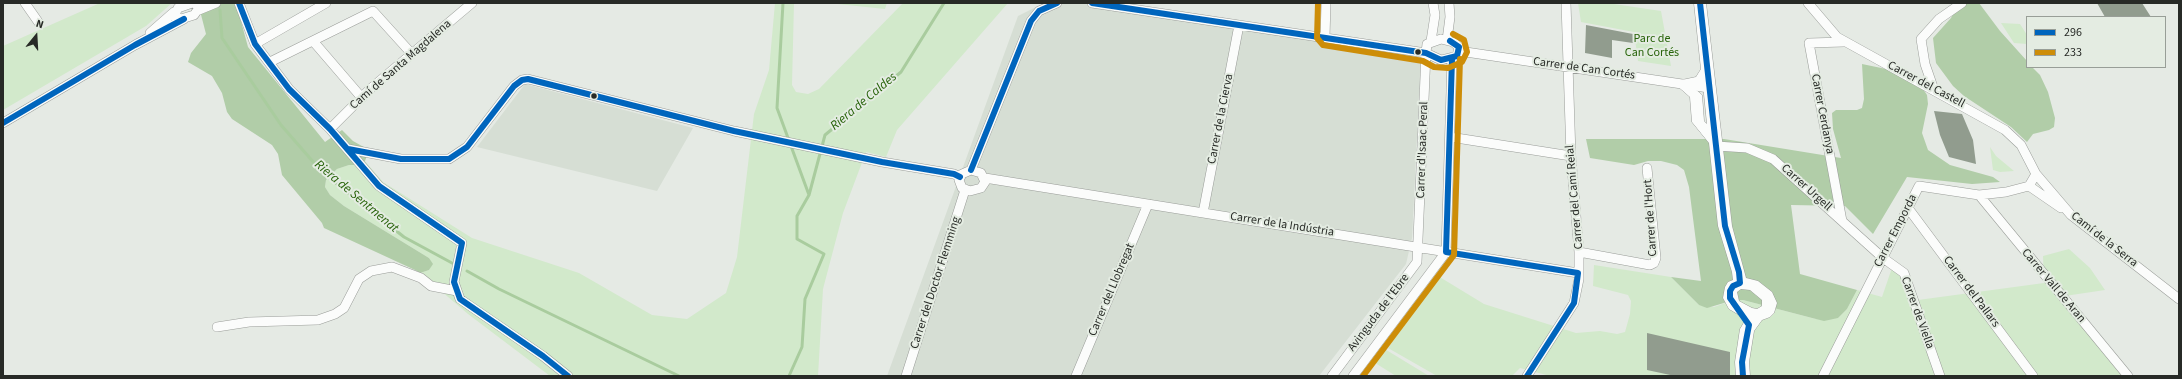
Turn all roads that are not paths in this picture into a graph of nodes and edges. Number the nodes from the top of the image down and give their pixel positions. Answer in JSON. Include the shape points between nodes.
{"nodes":[{"id":1,"x":25,"y":3,"type":"edge"},
{"id":2,"x":216,"y":3,"type":"edge"},
{"id":3,"x":239,"y":3,"type":"edge"},
{"id":4,"x":326,"y":3,"type":"edge"},
{"id":5,"x":472,"y":3,"type":"edge"},
{"id":6,"x":1092,"y":3,"type":"edge"},
{"id":7,"x":1326,"y":3,"type":"edge"},
{"id":8,"x":1433,"y":3,"type":"edge"},
{"id":9,"x":1449,"y":3,"type":"edge"},
{"id":10,"x":1566,"y":3,"type":"edge"},
{"id":11,"x":1700,"y":3,"type":"edge"},
{"id":12,"x":1808,"y":3,"type":"edge"},
{"id":13,"x":1962,"y":3,"type":"edge"},
{"id":14,"x":182,"y":4,"type":"edge"},
{"id":15,"x":1054,"y":4,"type":"edge"},
{"id":16,"x":196,"y":5,"type":"edge"},
{"id":17,"x":174,"y":12,"type":"junction"},
{"id":18,"x":184,"y":19,"type":"junction"},
{"id":19,"x":39,"y":23,"type":"dead end"},
{"id":20,"x":1239,"y":25,"type":"junction"},
{"id":21,"x":1325,"y":37,"type":"junction"},
{"id":22,"x":1447,"y":40,"type":"junction"},
{"id":23,"x":312,"y":41,"type":"junction"},
{"id":24,"x":1431,"y":41,"type":"junction"},
{"id":25,"x":1845,"y":42,"type":"junction"},
{"id":26,"x":255,"y":44,"type":"junction"},
{"id":27,"x":135,"y":45,"type":"junction"},
{"id":28,"x":1459,"y":51,"type":"junction"},
{"id":29,"x":411,"y":53,"type":"junction"},
{"id":30,"x":1426,"y":53,"type":"junction"},
{"id":31,"x":1452,"y":59,"type":"junction"},
{"id":32,"x":270,"y":62,"type":"junction"},
{"id":33,"x":1567,"y":67,"type":"junction"},
{"id":34,"x":1707,"y":70,"type":"junction"},
{"id":35,"x":1681,"y":84,"type":"junction"},
{"id":36,"x":1709,"y":88,"type":"junction"},
{"id":37,"x":1934,"y":90,"type":"junction"},
{"id":38,"x":362,"y":98,"type":"junction"},
{"id":39,"x":3,"y":123,"type":"edge"},
{"id":40,"x":330,"y":129,"type":"junction"},
{"id":41,"x":1450,"y":137,"type":"junction"},
{"id":42,"x":1715,"y":144,"type":"junction"},
{"id":43,"x":348,"y":149,"type":"junction"},
{"id":44,"x":1571,"y":156,"type":"junction"},
{"id":45,"x":1647,"y":168,"type":"dead end"},
{"id":46,"x":971,"y":170,"type":"junction"},
{"id":47,"x":2036,"y":174,"type":"junction"},
{"id":48,"x":960,"y":177,"type":"junction"},
{"id":49,"x":985,"y":178,"type":"junction"},
{"id":50,"x":2029,"y":186,"type":"junction"},
{"id":51,"x":965,"y":190,"type":"junction"},
{"id":52,"x":1979,"y":195,"type":"junction"},
{"id":53,"x":1148,"y":204,"type":"junction"},
{"id":54,"x":1908,"y":208,"type":"junction"},
{"id":55,"x":1203,"y":213,"type":"junction"},
{"id":56,"x":2071,"y":215,"type":"junction"},
{"id":57,"x":1842,"y":221,"type":"junction"},
{"id":58,"x":1419,"y":247,"type":"junction"},
{"id":59,"x":1446,"y":252,"type":"junction"},
{"id":60,"x":1580,"y":252,"type":"junction"},
{"id":61,"x":1883,"y":258,"type":"junction"},
{"id":62,"x":1578,"y":273,"type":"junction"},
{"id":63,"x":1744,"y":280,"type":"junction"},
{"id":64,"x":458,"y":292,"type":"junction"},
{"id":65,"x":2179,"y":299,"type":"edge"},
{"id":66,"x":1753,"y":320,"type":"junction"},
{"id":67,"x":217,"y":327,"type":"dead end"},
{"id":68,"x":568,"y":376,"type":"edge"},
{"id":69,"x":906,"y":376,"type":"edge"},
{"id":70,"x":1076,"y":376,"type":"edge"},
{"id":71,"x":1332,"y":376,"type":"edge"},
{"id":72,"x":1352,"y":376,"type":"edge"},
{"id":73,"x":1527,"y":376,"type":"edge"},
{"id":74,"x":1743,"y":376,"type":"edge"},
{"id":75,"x":1823,"y":376,"type":"edge"},
{"id":76,"x":1940,"y":376,"type":"edge"},
{"id":77,"x":2033,"y":376,"type":"edge"},
{"id":78,"x":2128,"y":376,"type":"edge"}],
"edges":[{"from":1,"to":19,"type":"street"},
{"from":2,"to":16,"type":"street"},
{"from":3,"to":26,"type":"street"},
{"from":4,"to":26,"type":"street"},
{"from":5,"to":29,"type":"street","name":"Camí de Santa Magdalena"},
{"from":6,"to":20,"type":"street"},
{"from":7,"to":21,"type":"street"},
{"from":8,"to":24,"type":"street","via":[[1435,15]]},
{"from":9,"to":22,"type":"street"},
{"from":10,"to":33,"type":"street","name":"Carrer del Camí Reial"},
{"from":11,"to":34,"type":"street"},
{"from":12,"to":25,"type":"street","name":"Carrer del Castell","via":[[1837,38]]},
{"from":13,"to":37,"type":"street","via":[[1939,19],[1921,39],[1925,64]]},
{"from":14,"to":16,"type":"street"},
{"from":14,"to":17,"type":"street"},
{"from":15,"to":46,"type":"street","via":[[1039,11],[1031,22]]},
{"from":16,"to":18,"type":"street","via":[[194,15]]},
{"from":17,"to":18,"type":"street","via":[[175,18]]},
{"from":17,"to":27,"type":"street"},
{"from":18,"to":27,"type":"street"},
{"from":20,"to":21,"type":"street"},
{"from":20,"to":55,"type":"street","name":"Carrer de la Cierva"},
{"from":21,"to":30,"type":"street"},
{"from":22,"to":24,"type":"street"},
{"from":22,"to":28,"type":"street","via":[[1457,45]]},
{"from":23,"to":29,"type":"street","via":[[373,11]]},
{"from":23,"to":32,"type":"street"},
{"from":23,"to":38,"type":"street"},
{"from":24,"to":30,"type":"street","via":[[1427,44]]},
{"from":25,"to":37,"type":"street","name":"Carrer del Castell"},
{"from":25,"to":57,"type":"street","name":"Carrer Cerdanya","via":[[1808,43]]},
{"from":26,"to":32,"type":"street"},
{"from":27,"to":39,"type":"street"},
{"from":28,"to":31,"type":"street"},
{"from":28,"to":33,"type":"street","name":"Carrer de Can Cortés"},
{"from":29,"to":38,"type":"street","name":"Camí de Santa Magdalena"},
{"from":30,"to":31,"type":"street","via":[[1441,60]]},
{"from":30,"to":58,"type":"street","name":"Carrer d'Isaac Peral"},
{"from":31,"to":41,"type":"street"},
{"from":32,"to":40,"type":"street","via":[[289,89]]},
{"from":33,"to":35,"type":"street","name":"Carrer de Can Cortés"},
{"from":33,"to":44,"type":"street","name":"Carrer del Camí Reial"},
{"from":34,"to":35,"type":"street","via":[[1700,81]]},
{"from":34,"to":36,"type":"street"},
{"from":35,"to":36,"type":"street","name":"Carrer de Can Cortés"},
{"from":35,"to":42,"type":"street","via":[[1696,95],[1698,122]]},
{"from":36,"to":42,"type":"street"},
{"from":37,"to":47,"type":"street","name":"Carrer del Castell","via":[[2005,130],[2021,145]]},
{"from":38,"to":40,"type":"street","name":"Camí de Santa Magdalena"},
{"from":40,"to":43,"type":"street"},
{"from":41,"to":44,"type":"street"},
{"from":41,"to":59,"type":"street"},
{"from":42,"to":57,"type":"street","name":"Carrer Urgell","via":[[1747,148],[1773,159]]},
{"from":42,"to":63,"type":"street","via":[[1725,226]]},
{"from":43,"to":48,"type":"street","via":[[401,159],[450,158],[467,147],[514,86],[528,79],[734,131]]},
{"from":43,"to":64,"type":"street","via":[[380,186],[462,243],[454,282]]},
{"from":44,"to":60,"type":"street","name":"Carrer del Camí Reial"},
{"from":45,"to":60,"type":"street","name":"Carrer de l'Hort","via":[[1656,258],[1654,263],[1650,265]]},
{"from":46,"to":48,"type":"street"},
{"from":46,"to":49,"type":"street","via":[[981,173]]},
{"from":47,"to":50,"type":"street"},
{"from":47,"to":56,"type":"street","name":"Camí de la Serra"},
{"from":48,"to":51,"type":"street","via":[[959,184]]},
{"from":49,"to":51,"type":"street","via":[[981,188]]},
{"from":49,"to":53,"type":"street","name":"Carrer de la Indústria"},
{"from":50,"to":52,"type":"street","name":"Carrer Emporda"},
{"from":50,"to":56,"type":"street"},
{"from":51,"to":69,"type":"street","name":"Carrer del Doctor Flemming"},
{"from":52,"to":54,"type":"street","name":"Carrer Emporda","via":[[1919,186]]},
{"from":52,"to":78,"type":"street","name":"Carrer Vall de Aran"},
{"from":53,"to":55,"type":"street","name":"Carrer de la Indústria"},
{"from":53,"to":70,"type":"street","name":"Carrer del Llobregat"},
{"from":54,"to":61,"type":"street","name":"Carrer Emporda"},
{"from":54,"to":77,"type":"street","name":"Carrer del Pallars"},
{"from":55,"to":58,"type":"street","name":"Carrer de la Indústria"},
{"from":56,"to":65,"type":"street","name":"Camí de la Serra"},
{"from":57,"to":61,"type":"street","name":"Carrer Urgell"},
{"from":58,"to":59,"type":"street","name":"Carrer de la Indústria"},
{"from":58,"to":71,"type":"street","name":"Avinguda de l'Ebre","via":[[1418,262]]},
{"from":59,"to":62,"type":"street","name":"Carrer de la Indústria"},
{"from":59,"to":72,"type":"street","name":"Avinguda de l'Ebre"},
{"from":60,"to":62,"type":"street","name":"Carrer del Camí Reial"},
{"from":61,"to":75,"type":"street","name":"Carrer Emporda"},
{"from":61,"to":76,"type":"street","name":"Carrer de Viella","via":[[1904,273]]},
{"from":62,"to":73,"type":"street","name":"Carrer del Camí Reial","via":[[1574,303]]},
{"from":63,"to":66,"type":"street","via":[[1733,286],[1730,298],[1734,305]]},
{"from":63,"to":66,"type":"street","via":[[1767,296],[1770,303],[1764,314]]},
{"from":64,"to":67,"type":"street","via":[[431,286],[421,278],[392,266],[370,271],[359,279],[344,308],[318,320],[249,322]]},
{"from":64,"to":68,"type":"street","via":[[460,299]]},
{"from":66,"to":74,"type":"street","via":[[1742,362]]}]}
